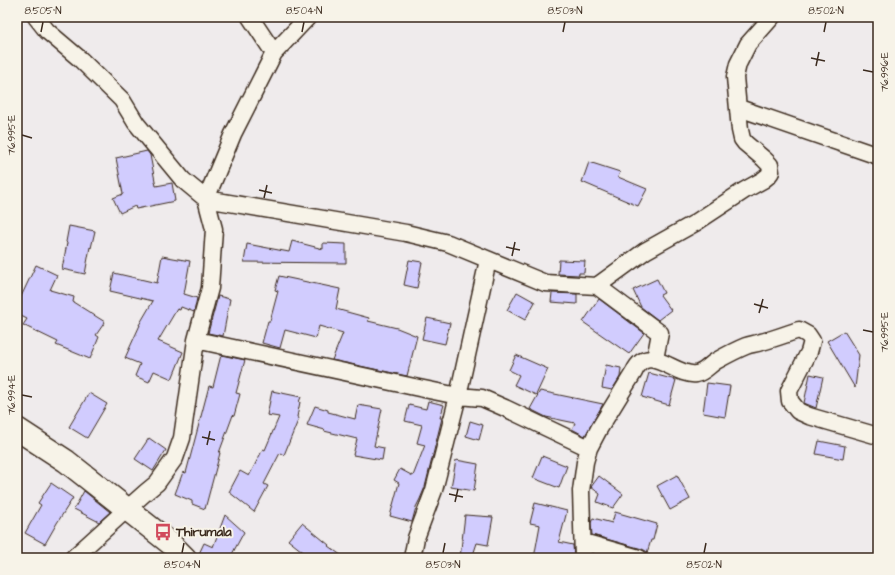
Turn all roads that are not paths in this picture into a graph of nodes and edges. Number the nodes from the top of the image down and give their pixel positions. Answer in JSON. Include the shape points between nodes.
{"nodes":[{"id":1,"x":36,"y":17,"type":"edge"},
{"id":2,"x":250,"y":17,"type":"edge"},
{"id":3,"x":308,"y":17,"type":"edge"},
{"id":4,"x":772,"y":17,"type":"edge"},
{"id":5,"x":274,"y":52,"type":"junction"},
{"id":6,"x":739,"y":108,"type":"junction"},
{"id":7,"x":878,"y":156,"type":"edge"},
{"id":8,"x":206,"y":199,"type":"junction"},
{"id":9,"x":488,"y":260,"type":"junction"},
{"id":10,"x":597,"y":286,"type":"junction"},
{"id":11,"x":196,"y":340,"type":"junction"},
{"id":12,"x":655,"y":359,"type":"junction"},
{"id":13,"x":458,"y":396,"type":"junction"},
{"id":14,"x":17,"y":429,"type":"edge"},
{"id":15,"x":878,"y":436,"type":"edge"},
{"id":16,"x":589,"y":448,"type":"junction"},
{"id":17,"x":127,"y":509,"type":"junction"},
{"id":18,"x":583,"y":542,"type":"junction"},
{"id":19,"x":73,"y":558,"type":"edge"},
{"id":20,"x":185,"y":558,"type":"edge"},
{"id":21,"x":412,"y":558,"type":"edge"},
{"id":22,"x":583,"y":558,"type":"edge"},
{"id":23,"x":640,"y":558,"type":"edge"}],
"edges":[{"from":1,"to":8,"type":"street","via":[[122,100],[136,123],[183,180]]},
{"from":2,"to":5,"type":"street"},
{"from":3,"to":5,"type":"street"},
{"from":4,"to":6,"type":"street","via":[[748,44],[738,64],[735,77]]},
{"from":5,"to":8,"type":"street","via":[[233,134]]},
{"from":6,"to":7,"type":"street"},
{"from":6,"to":10,"type":"street","via":[[742,139],[770,165],[771,172],[768,176],[645,251]]},
{"from":8,"to":9,"type":"street","via":[[406,233],[448,244]]},
{"from":8,"to":11,"type":"street","via":[[214,229],[210,288]]},
{"from":9,"to":10,"type":"street","via":[[545,283]]},
{"from":9,"to":13,"type":"street"},
{"from":10,"to":12,"type":"street","via":[[660,333]]},
{"from":11,"to":13,"type":"street"},
{"from":11,"to":17,"type":"street","via":[[182,438],[175,458],[158,483]]},
{"from":12,"to":15,"type":"street","via":[[694,374],[704,371],[715,362],[747,345],[799,330],[808,335],[812,342],[789,391],[790,401],[798,411],[809,416]]},
{"from":12,"to":16,"type":"street","via":[[643,361],[637,366]]},
{"from":13,"to":16,"type":"street","via":[[482,398],[500,405]]},
{"from":13,"to":21,"type":"street","via":[[434,490],[416,538]]},
{"from":14,"to":17,"type":"main road","via":[[66,461]]},
{"from":16,"to":18,"type":"street","via":[[581,491]]},
{"from":17,"to":19,"type":"street"},
{"from":17,"to":20,"type":"main road"},
{"from":18,"to":22,"type":"street"},
{"from":18,"to":23,"type":"street"}]}
